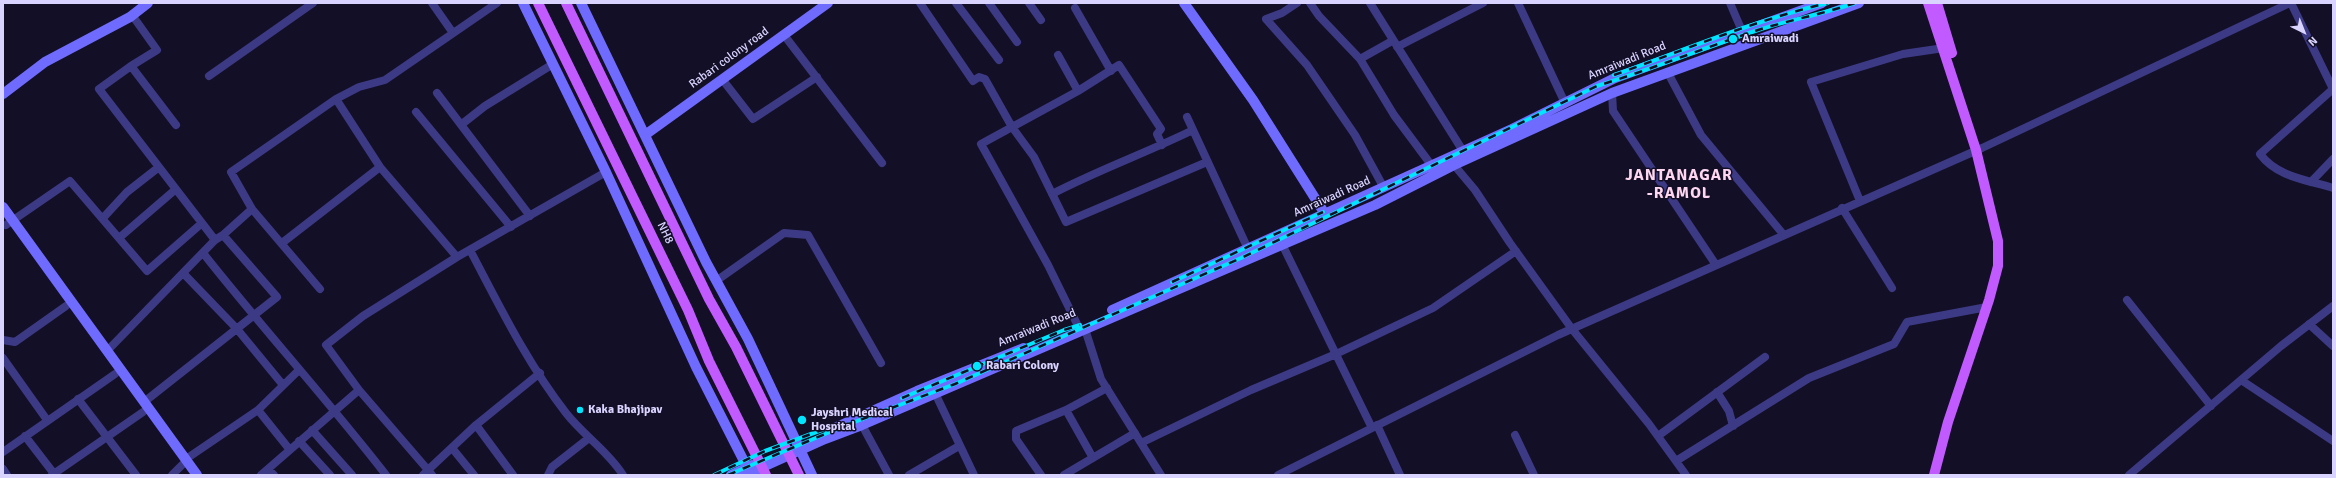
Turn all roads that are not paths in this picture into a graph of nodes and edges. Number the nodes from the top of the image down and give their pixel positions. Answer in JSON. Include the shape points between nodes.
{"nodes":[{"id":1,"x":148,"y":3,"type":"edge"},
{"id":2,"x":313,"y":3,"type":"edge"},
{"id":3,"x":432,"y":3,"type":"edge"},
{"id":4,"x":497,"y":3,"type":"edge"},
{"id":5,"x":524,"y":3,"type":"edge"},
{"id":6,"x":538,"y":3,"type":"edge"},
{"id":7,"x":566,"y":3,"type":"edge"},
{"id":8,"x":581,"y":3,"type":"edge"},
{"id":9,"x":828,"y":3,"type":"edge"},
{"id":10,"x":920,"y":3,"type":"edge"},
{"id":11,"x":956,"y":3,"type":"edge"},
{"id":12,"x":989,"y":3,"type":"edge"},
{"id":13,"x":1029,"y":3,"type":"edge"},
{"id":14,"x":1184,"y":3,"type":"edge"},
{"id":15,"x":1296,"y":3,"type":"edge"},
{"id":16,"x":1310,"y":3,"type":"edge"},
{"id":17,"x":1370,"y":3,"type":"edge"},
{"id":18,"x":1483,"y":3,"type":"edge"},
{"id":19,"x":1518,"y":3,"type":"edge"},
{"id":20,"x":1730,"y":3,"type":"edge"},
{"id":21,"x":1822,"y":3,"type":"edge"},
{"id":22,"x":1859,"y":3,"type":"edge"},
{"id":23,"x":1928,"y":3,"type":"edge"},
{"id":24,"x":1938,"y":3,"type":"edge"},
{"id":25,"x":2290,"y":3,"type":"edge"},
{"id":26,"x":1075,"y":8,"type":"dead end"},
{"id":27,"x":132,"y":15,"type":"junction"},
{"id":28,"x":1041,"y":20,"type":"dead end"},
{"id":29,"x":1742,"y":31,"type":"junction"},
{"id":30,"x":453,"y":33,"type":"junction"},
{"id":31,"x":784,"y":35,"type":"junction"},
{"id":32,"x":1017,"y":42,"type":"dead end"},
{"id":33,"x":1395,"y":44,"type":"junction"},
{"id":34,"x":1944,"y":48,"type":"junction"},
{"id":35,"x":1058,"y":55,"type":"dead end"},
{"id":36,"x":1360,"y":59,"type":"junction"},
{"id":37,"x":999,"y":60,"type":"dead end"},
{"id":38,"x":553,"y":64,"type":"junction"},
{"id":39,"x":131,"y":66,"type":"junction"},
{"id":40,"x":1111,"y":71,"type":"junction"},
{"id":41,"x":1668,"y":73,"type":"junction"},
{"id":42,"x":209,"y":76,"type":"dead end"},
{"id":43,"x":817,"y":77,"type":"junction"},
{"id":44,"x":722,"y":78,"type":"junction"},
{"id":45,"x":2333,"y":89,"type":"edge"},
{"id":46,"x":1078,"y":91,"type":"junction"},
{"id":47,"x":437,"y":93,"type":"dead end"},
{"id":48,"x":1612,"y":93,"type":"junction"},
{"id":49,"x":3,"y":94,"type":"edge"},
{"id":50,"x":336,"y":99,"type":"junction"},
{"id":51,"x":1565,"y":103,"type":"junction"},
{"id":52,"x":416,"y":112,"type":"dead end"},
{"id":53,"x":1187,"y":117,"type":"dead end"},
{"id":54,"x":462,"y":124,"type":"junction"},
{"id":55,"x":176,"y":125,"type":"dead end"},
{"id":56,"x":1012,"y":127,"type":"junction"},
{"id":57,"x":1193,"y":130,"type":"junction"},
{"id":58,"x":645,"y":135,"type":"junction"},
{"id":59,"x":1162,"y":145,"type":"junction"},
{"id":60,"x":1979,"y":149,"type":"junction"},
{"id":61,"x":1463,"y":151,"type":"junction"},
{"id":62,"x":2333,"y":159,"type":"edge"},
{"id":63,"x":1206,"y":162,"type":"junction"},
{"id":64,"x":882,"y":164,"type":"dead end"},
{"id":65,"x":1454,"y":165,"type":"junction"},
{"id":66,"x":1432,"y":166,"type":"junction"},
{"id":67,"x":159,"y":167,"type":"junction"},
{"id":68,"x":380,"y":167,"type":"junction"},
{"id":69,"x":606,"y":172,"type":"junction"},
{"id":70,"x":2311,"y":182,"type":"junction"},
{"id":71,"x":1384,"y":188,"type":"junction"},
{"id":72,"x":2333,"y":188,"type":"edge"},
{"id":73,"x":176,"y":189,"type":"junction"},
{"id":74,"x":1052,"y":194,"type":"junction"},
{"id":75,"x":1860,"y":201,"type":"junction"},
{"id":76,"x":3,"y":207,"type":"edge"},
{"id":77,"x":1842,"y":208,"type":"junction"},
{"id":78,"x":252,"y":209,"type":"junction"},
{"id":79,"x":1326,"y":214,"type":"junction"},
{"id":80,"x":530,"y":216,"type":"junction"},
{"id":81,"x":103,"y":218,"type":"junction"},
{"id":82,"x":7,"y":221,"type":"edge"},
{"id":83,"x":202,"y":223,"type":"junction"},
{"id":84,"x":511,"y":227,"type":"junction"},
{"id":85,"x":1783,"y":234,"type":"junction"},
{"id":86,"x":222,"y":235,"type":"junction"},
{"id":87,"x":1278,"y":236,"type":"junction"},
{"id":88,"x":119,"y":238,"type":"junction"},
{"id":89,"x":215,"y":240,"type":"junction"},
{"id":90,"x":282,"y":243,"type":"junction"},
{"id":91,"x":1283,"y":246,"type":"junction"},
{"id":92,"x":1248,"y":249,"type":"junction"},
{"id":93,"x":470,"y":250,"type":"junction"},
{"id":94,"x":1516,"y":252,"type":"junction"},
{"id":95,"x":203,"y":253,"type":"junction"},
{"id":96,"x":457,"y":257,"type":"junction"},
{"id":97,"x":1716,"y":264,"type":"junction"},
{"id":98,"x":184,"y":274,"type":"junction"},
{"id":99,"x":716,"y":281,"type":"junction"},
{"id":100,"x":1892,"y":288,"type":"dead end"},
{"id":101,"x":320,"y":289,"type":"dead end"},
{"id":102,"x":2127,"y":300,"type":"dead end"},
{"id":103,"x":66,"y":306,"type":"junction"},
{"id":104,"x":2333,"y":306,"type":"edge"},
{"id":105,"x":1987,"y":307,"type":"junction"},
{"id":106,"x":253,"y":316,"type":"junction"},
{"id":107,"x":2309,"y":324,"type":"junction"},
{"id":108,"x":1082,"y":328,"type":"junction"},
{"id":109,"x":236,"y":329,"type":"junction"},
{"id":110,"x":1572,"y":329,"type":"junction"},
{"id":111,"x":3,"y":340,"type":"edge"},
{"id":112,"x":2333,"y":346,"type":"edge"},
{"id":113,"x":107,"y":351,"type":"junction"},
{"id":114,"x":1336,"y":354,"type":"junction"},
{"id":115,"x":1765,"y":357,"type":"dead end"},
{"id":116,"x":3,"y":358,"type":"edge"},
{"id":117,"x":881,"y":363,"type":"dead end"},
{"id":118,"x":299,"y":370,"type":"junction"},
{"id":119,"x":540,"y":373,"type":"junction"},
{"id":120,"x":115,"y":374,"type":"junction"},
{"id":121,"x":2241,"y":380,"type":"junction"},
{"id":122,"x":283,"y":385,"type":"junction"},
{"id":123,"x":1106,"y":388,"type":"junction"},
{"id":124,"x":359,"y":390,"type":"junction"},
{"id":125,"x":1717,"y":392,"type":"junction"},
{"id":126,"x":935,"y":393,"type":"junction"},
{"id":127,"x":78,"y":399,"type":"junction"},
{"id":128,"x":2211,"y":406,"type":"junction"},
{"id":129,"x":143,"y":407,"type":"junction"},
{"id":130,"x":258,"y":410,"type":"junction"},
{"id":131,"x":336,"y":410,"type":"junction"},
{"id":132,"x":1066,"y":410,"type":"junction"},
{"id":133,"x":47,"y":420,"type":"junction"},
{"id":134,"x":859,"y":422,"type":"junction"},
{"id":135,"x":476,"y":425,"type":"junction"},
{"id":136,"x":1374,"y":426,"type":"junction"},
{"id":137,"x":1733,"y":426,"type":"junction"},
{"id":138,"x":312,"y":430,"type":"junction"},
{"id":139,"x":1135,"y":433,"type":"junction"},
{"id":140,"x":1515,"y":435,"type":"dead end"},
{"id":141,"x":25,"y":436,"type":"junction"},
{"id":142,"x":107,"y":436,"type":"junction"},
{"id":143,"x":1658,"y":436,"type":"junction"},
{"id":144,"x":589,"y":438,"type":"junction"},
{"id":145,"x":299,"y":441,"type":"junction"},
{"id":146,"x":2333,"y":441,"type":"edge"},
{"id":147,"x":1142,"y":443,"type":"junction"},
{"id":148,"x":959,"y":446,"type":"junction"},
{"id":149,"x":799,"y":447,"type":"junction"},
{"id":150,"x":452,"y":448,"type":"junction"},
{"id":151,"x":290,"y":450,"type":"junction"},
{"id":152,"x":3,"y":452,"type":"edge"},
{"id":153,"x":788,"y":452,"type":"junction"},
{"id":154,"x":1093,"y":458,"type":"junction"},
{"id":155,"x":1676,"y":461,"type":"junction"},
{"id":156,"x":184,"y":462,"type":"junction"},
{"id":157,"x":763,"y":468,"type":"edge"},
{"id":158,"x":3,"y":469,"type":"edge"},
{"id":159,"x":271,"y":472,"type":"edge"},
{"id":160,"x":428,"y":473,"type":"edge"},
{"id":161,"x":748,"y":473,"type":"edge"},
{"id":162,"x":53,"y":474,"type":"edge"},
{"id":163,"x":621,"y":474,"type":"edge"},
{"id":164,"x":7,"y":475,"type":"edge"},
{"id":165,"x":136,"y":475,"type":"edge"},
{"id":166,"x":172,"y":475,"type":"edge"},
{"id":167,"x":189,"y":475,"type":"edge"},
{"id":168,"x":198,"y":475,"type":"edge"},
{"id":169,"x":261,"y":475,"type":"edge"},
{"id":170,"x":330,"y":475,"type":"edge"},
{"id":171,"x":352,"y":475,"type":"edge"},
{"id":172,"x":386,"y":475,"type":"edge"},
{"id":173,"x":474,"y":475,"type":"edge"},
{"id":174,"x":513,"y":475,"type":"edge"},
{"id":175,"x":548,"y":475,"type":"edge"},
{"id":176,"x":731,"y":475,"type":"edge"},
{"id":177,"x":799,"y":475,"type":"edge"},
{"id":178,"x":812,"y":475,"type":"edge"},
{"id":179,"x":889,"y":475,"type":"edge"},
{"id":180,"x":910,"y":475,"type":"edge"},
{"id":181,"x":974,"y":475,"type":"edge"},
{"id":182,"x":1041,"y":475,"type":"edge"},
{"id":183,"x":1064,"y":475,"type":"edge"},
{"id":184,"x":1162,"y":475,"type":"edge"},
{"id":185,"x":1278,"y":475,"type":"edge"},
{"id":186,"x":1400,"y":475,"type":"edge"},
{"id":187,"x":1534,"y":475,"type":"edge"},
{"id":188,"x":1686,"y":475,"type":"edge"},
{"id":189,"x":1934,"y":475,"type":"edge"},
{"id":190,"x":1941,"y":475,"type":"edge"},
{"id":191,"x":2130,"y":475,"type":"edge"}],
"edges":[{"from":1,"to":27,"type":"main road"},
{"from":2,"to":42,"type":"street"},
{"from":3,"to":30,"type":"street"},
{"from":4,"to":30,"type":"street"},
{"from":5,"to":38,"type":"main road"},
{"from":6,"to":157,"type":"main road","name":"NH8"},
{"from":7,"to":153,"type":"main road","name":"NH8","via":[[709,300],[736,347]]},
{"from":8,"to":58,"type":"main road"},
{"from":9,"to":31,"type":"main road","name":"Rabari colony road"},
{"from":10,"to":56,"type":"street","via":[[973,81],[979,77],[985,79]]},
{"from":11,"to":37,"type":"street"},
{"from":12,"to":32,"type":"street"},
{"from":13,"to":28,"type":"street"},
{"from":14,"to":79,"type":"main road","via":[[1253,100]]},
{"from":15,"to":71,"type":"street","via":[[1266,19],[1307,65],[1355,135]]},
{"from":16,"to":36,"type":"street"},
{"from":17,"to":33,"type":"street"},
{"from":18,"to":33,"type":"street"},
{"from":19,"to":51,"type":"street"},
{"from":20,"to":29,"type":"street"},
{"from":21,"to":29,"type":"main road","name":"Amraiwadi Road"},
{"from":22,"to":41,"type":"main road"},
{"from":23,"to":34,"type":"main road"},
{"from":24,"to":60,"type":"main road"},
{"from":25,"to":45,"type":"street"},
{"from":25,"to":60,"type":"street"},
{"from":26,"to":40,"type":"street"},
{"from":27,"to":39,"type":"street","via":[[157,50]]},
{"from":27,"to":49,"type":"main road","via":[[45,62]]},
{"from":29,"to":51,"type":"main road","name":"Amraiwadi Road","via":[[1618,77]]},
{"from":30,"to":50,"type":"street","via":[[385,80],[359,87]]},
{"from":31,"to":43,"type":"street"},
{"from":31,"to":44,"type":"main road","name":"Rabari colony road"},
{"from":33,"to":36,"type":"street"},
{"from":33,"to":61,"type":"street"},
{"from":34,"to":60,"type":"main road"},
{"from":34,"to":75,"type":"street","via":[[1903,54],[1811,82]]},
{"from":35,"to":46,"type":"street"},
{"from":36,"to":66,"type":"street","via":[[1394,116]]},
{"from":38,"to":54,"type":"street","via":[[485,106]]},
{"from":38,"to":69,"type":"main road"},
{"from":39,"to":55,"type":"street"},
{"from":39,"to":67,"type":"street","via":[[98,89]]},
{"from":40,"to":46,"type":"street"},
{"from":40,"to":59,"type":"street","via":[[1119,65],[1161,129],[1157,134]]},
{"from":41,"to":48,"type":"main road"},
{"from":41,"to":85,"type":"street","via":[[1701,135]]},
{"from":43,"to":44,"type":"street","via":[[753,119]]},
{"from":43,"to":64,"type":"street"},
{"from":44,"to":58,"type":"main road","name":"Rabari colony road"},
{"from":45,"to":70,"type":"street","via":[[2260,154],[2267,164]]},
{"from":46,"to":56,"type":"street"},
{"from":47,"to":54,"type":"street"},
{"from":48,"to":65,"type":"main road"},
{"from":48,"to":97,"type":"street","via":[[1613,111]]},
{"from":50,"to":68,"type":"street"},
{"from":50,"to":78,"type":"street","via":[[231,172]]},
{"from":51,"to":61,"type":"main road","name":"Amraiwadi Road"},
{"from":52,"to":84,"type":"street"},
{"from":53,"to":57,"type":"street"},
{"from":54,"to":80,"type":"street"},
{"from":56,"to":74,"type":"street","via":[[1034,157]]},
{"from":56,"to":108,"type":"street","via":[[981,144]]},
{"from":57,"to":59,"type":"street"},
{"from":57,"to":63,"type":"street"},
{"from":58,"to":99,"type":"main road"},
{"from":59,"to":74,"type":"street","via":[[1086,176]]},
{"from":60,"to":75,"type":"street"},
{"from":60,"to":105,"type":"main road","via":[[1998,241],[1998,266]]},
{"from":60,"to":190,"type":"main road","via":[[2005,240],[2005,266],[1954,424]]},
{"from":61,"to":66,"type":"main road","name":"Amraiwadi Road"},
{"from":62,"to":70,"type":"street"},
{"from":63,"to":74,"type":"street","via":[[1066,222]]},
{"from":63,"to":92,"type":"street"},
{"from":65,"to":91,"type":"main road","via":[[1375,205]]},
{"from":65,"to":94,"type":"street","via":[[1475,190]]},
{"from":66,"to":71,"type":"main road","name":"Amraiwadi Road"},
{"from":67,"to":73,"type":"street"},
{"from":67,"to":81,"type":"street","via":[[127,192]]},
{"from":68,"to":90,"type":"street"},
{"from":68,"to":96,"type":"street"},
{"from":69,"to":80,"type":"street"},
{"from":69,"to":161,"type":"main road"},
{"from":70,"to":72,"type":"street"},
{"from":71,"to":79,"type":"main road","name":"Amraiwadi Road"},
{"from":73,"to":83,"type":"street"},
{"from":73,"to":88,"type":"street"},
{"from":75,"to":77,"type":"street"},
{"from":76,"to":82,"type":"main road"},
{"from":77,"to":85,"type":"street"},
{"from":77,"to":100,"type":"street"},
{"from":78,"to":86,"type":"street"},
{"from":78,"to":90,"type":"street"},
{"from":79,"to":87,"type":"main road","name":"Amraiwadi Road"},
{"from":80,"to":84,"type":"street"},
{"from":81,"to":82,"type":"street","via":[[70,181]]},
{"from":81,"to":88,"type":"street"},
{"from":82,"to":103,"type":"main road"},
{"from":82,"to":113,"type":"main road"},
{"from":83,"to":88,"type":"street","via":[[147,271]]},
{"from":83,"to":89,"type":"street"},
{"from":84,"to":93,"type":"street"},
{"from":85,"to":97,"type":"street"},
{"from":86,"to":89,"type":"street"},
{"from":86,"to":106,"type":"street","via":[[277,297]]},
{"from":87,"to":91,"type":"street"},
{"from":87,"to":92,"type":"main road","name":"Amraiwadi Road"},
{"from":89,"to":95,"type":"street"},
{"from":90,"to":101,"type":"street"},
{"from":91,"to":108,"type":"main road"},
{"from":91,"to":114,"type":"street"},
{"from":92,"to":108,"type":"main road","name":"Amraiwadi Road"},
{"from":93,"to":96,"type":"street"},
{"from":93,"to":119,"type":"street","via":[[521,345]]},
{"from":94,"to":110,"type":"street"},
{"from":94,"to":114,"type":"street","via":[[1433,308]]},
{"from":95,"to":98,"type":"street"},
{"from":95,"to":106,"type":"street"},
{"from":96,"to":124,"type":"street","via":[[363,316],[326,345]]},
{"from":97,"to":110,"type":"street"},
{"from":98,"to":109,"type":"street"},
{"from":98,"to":113,"type":"street"},
{"from":99,"to":117,"type":"street","via":[[784,233],[808,235]]},
{"from":99,"to":149,"type":"main road","via":[[748,339]]},
{"from":102,"to":128,"type":"street"},
{"from":103,"to":111,"type":"street","via":[[15,342]]},
{"from":103,"to":120,"type":"main road"},
{"from":104,"to":107,"type":"street"},
{"from":105,"to":137,"type":"street","via":[[1907,322],[1894,344],[1809,378]]},
{"from":105,"to":189,"type":"main road","via":[[1948,422]]},
{"from":106,"to":109,"type":"street"},
{"from":106,"to":118,"type":"street"},
{"from":107,"to":112,"type":"street"},
{"from":107,"to":121,"type":"street"},
{"from":108,"to":123,"type":"street"},
{"from":108,"to":126,"type":"main road"},
{"from":108,"to":134,"type":"main road","name":"Amraiwadi Road","via":[[917,391]]},
{"from":109,"to":122,"type":"street"},
{"from":109,"to":129,"type":"street"},
{"from":110,"to":136,"type":"street"},
{"from":110,"to":143,"type":"street"},
{"from":113,"to":129,"type":"main road"},
{"from":114,"to":136,"type":"street"},
{"from":114,"to":147,"type":"street","via":[[1251,390]]},
{"from":115,"to":125,"type":"street"},
{"from":116,"to":133,"type":"street"},
{"from":118,"to":122,"type":"street"},
{"from":118,"to":131,"type":"street"},
{"from":119,"to":135,"type":"street"},
{"from":119,"to":144,"type":"street","via":[[566,413]]},
{"from":120,"to":127,"type":"street"},
{"from":120,"to":129,"type":"main road"},
{"from":121,"to":128,"type":"street"},
{"from":121,"to":146,"type":"street"},
{"from":122,"to":130,"type":"street"},
{"from":123,"to":132,"type":"street"},
{"from":123,"to":139,"type":"street"},
{"from":124,"to":131,"type":"street"},
{"from":124,"to":160,"type":"street"},
{"from":125,"to":137,"type":"street"},
{"from":125,"to":143,"type":"street"},
{"from":126,"to":134,"type":"main road"},
{"from":126,"to":148,"type":"street"},
{"from":127,"to":133,"type":"street"},
{"from":127,"to":142,"type":"street"},
{"from":128,"to":191,"type":"street"},
{"from":129,"to":142,"type":"street"},
{"from":129,"to":156,"type":"main road"},
{"from":130,"to":151,"type":"street"},
{"from":130,"to":156,"type":"street"},
{"from":131,"to":138,"type":"street"},
{"from":131,"to":172,"type":"street"},
{"from":132,"to":154,"type":"street"},
{"from":132,"to":182,"type":"street","via":[[1016,431],[1016,439]]},
{"from":133,"to":141,"type":"street"},
{"from":134,"to":149,"type":"main road"},
{"from":134,"to":179,"type":"street"},
{"from":135,"to":150,"type":"street"},
{"from":135,"to":174,"type":"street"},
{"from":136,"to":185,"type":"street"},
{"from":136,"to":186,"type":"street"},
{"from":137,"to":155,"type":"street"},
{"from":138,"to":145,"type":"street"},
{"from":138,"to":171,"type":"street"},
{"from":139,"to":147,"type":"street"},
{"from":139,"to":154,"type":"street"},
{"from":140,"to":187,"type":"street"},
{"from":141,"to":152,"type":"street"},
{"from":141,"to":162,"type":"street"},
{"from":142,"to":162,"type":"street"},
{"from":142,"to":165,"type":"street"},
{"from":143,"to":155,"type":"street"},
{"from":144,"to":163,"type":"street"},
{"from":144,"to":175,"type":"street","via":[[552,467]]},
{"from":145,"to":151,"type":"street"},
{"from":145,"to":170,"type":"street"},
{"from":147,"to":184,"type":"street"},
{"from":148,"to":180,"type":"street"},
{"from":148,"to":181,"type":"street"},
{"from":149,"to":153,"type":"main road"},
{"from":149,"to":178,"type":"main road"},
{"from":150,"to":160,"type":"street"},
{"from":150,"to":173,"type":"street"},
{"from":151,"to":159,"type":"street"},
{"from":153,"to":157,"type":"main road"},
{"from":153,"to":177,"type":"main road","name":"NH8"},
{"from":154,"to":183,"type":"street"},
{"from":155,"to":188,"type":"street"},
{"from":156,"to":166,"type":"street"},
{"from":156,"to":167,"type":"main road"},
{"from":156,"to":168,"type":"main road"},
{"from":157,"to":161,"type":"main road"},
{"from":158,"to":164,"type":"street"},
{"from":159,"to":169,"type":"street"},
{"from":161,"to":176,"type":"main road"}]}
